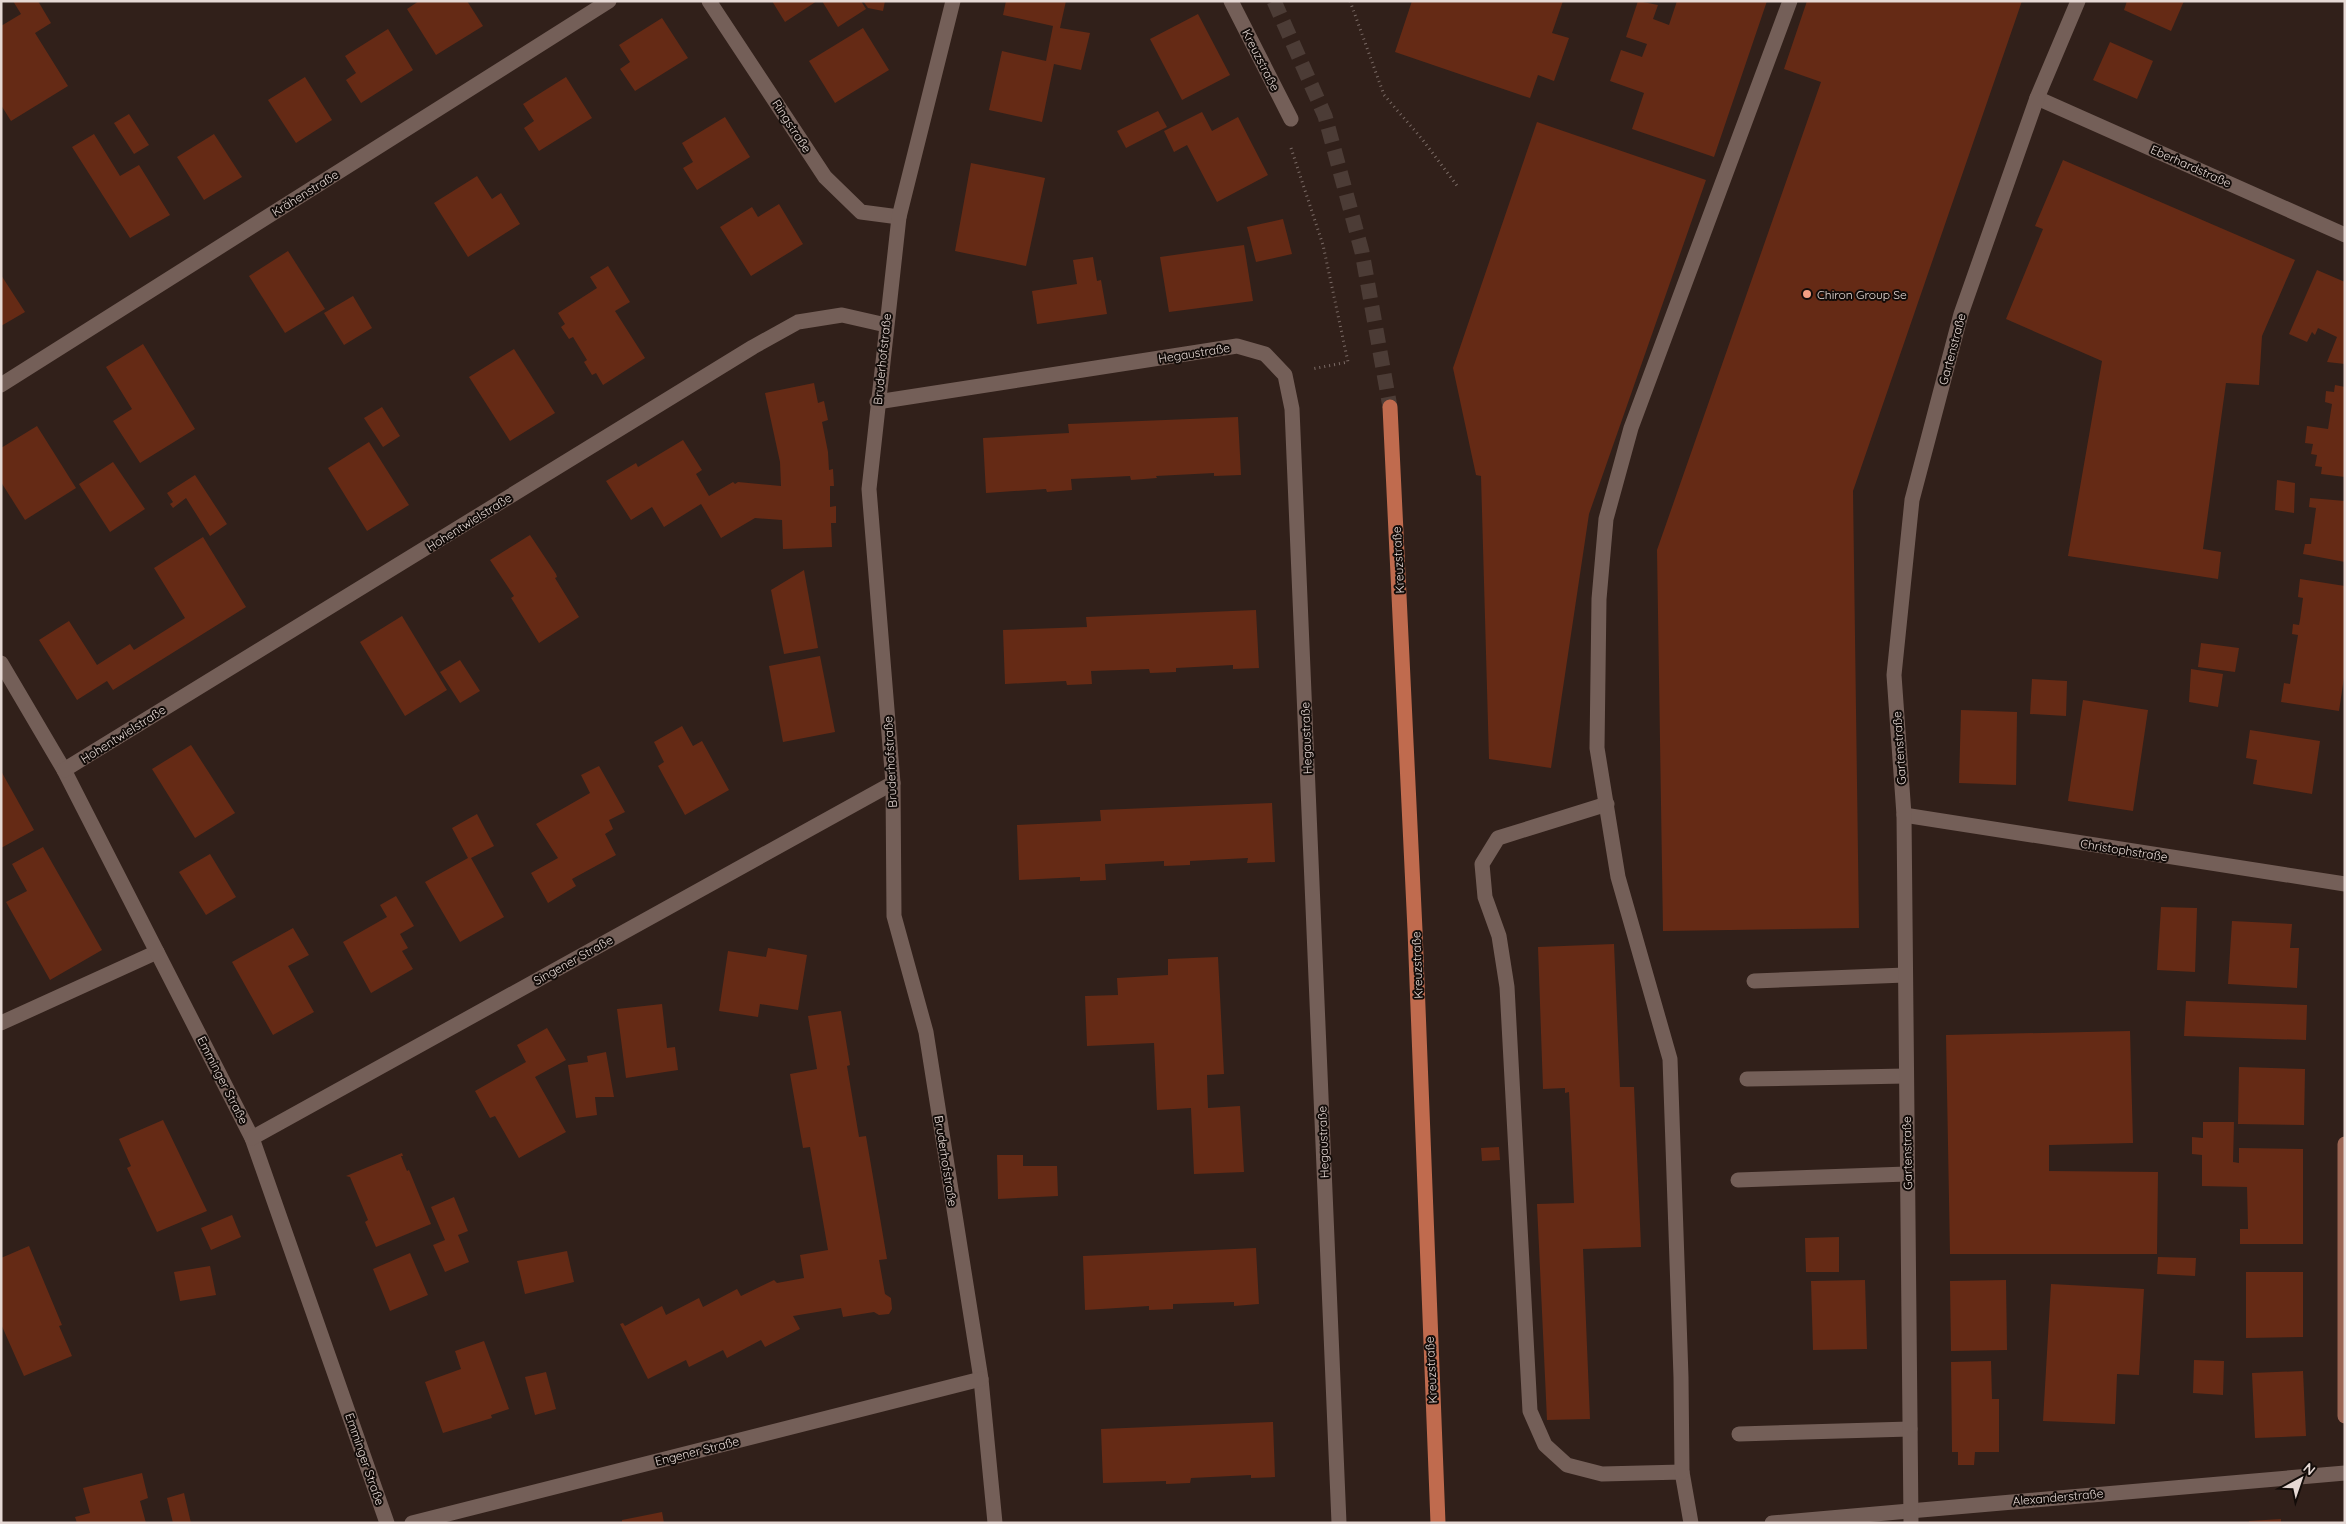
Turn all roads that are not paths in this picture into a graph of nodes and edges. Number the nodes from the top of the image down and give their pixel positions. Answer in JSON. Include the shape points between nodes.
{"nodes":[{"id":1,"x":610,"y":1,"type":"edge"},
{"id":2,"x":709,"y":1,"type":"edge"},
{"id":3,"x":953,"y":1,"type":"edge"},
{"id":4,"x":1231,"y":1,"type":"edge"},
{"id":5,"x":1790,"y":1,"type":"edge"},
{"id":6,"x":2078,"y":1,"type":"edge"},
{"id":7,"x":2037,"y":98,"type":"junction"},
{"id":8,"x":1291,"y":119,"type":"road end"},
{"id":9,"x":900,"y":217,"type":"junction"},
{"id":10,"x":2345,"y":235,"type":"edge"},
{"id":11,"x":886,"y":324,"type":"junction"},
{"id":12,"x":1,"y":385,"type":"edge"},
{"id":13,"x":877,"y":402,"type":"junction"},
{"id":14,"x":1390,"y":407,"type":"tunnel mouth"},
{"id":15,"x":1,"y":663,"type":"edge"},
{"id":16,"x":64,"y":770,"type":"junction"},
{"id":17,"x":893,"y":783,"type":"junction"},
{"id":18,"x":1607,"y":804,"type":"junction"},
{"id":19,"x":1904,"y":815,"type":"junction"},
{"id":20,"x":2345,"y":884,"type":"edge"},
{"id":21,"x":157,"y":952,"type":"junction"},
{"id":22,"x":1905,"y":976,"type":"junction"},
{"id":23,"x":1754,"y":981,"type":"dead end"},
{"id":24,"x":1,"y":1023,"type":"edge"},
{"id":25,"x":1906,"y":1076,"type":"junction"},
{"id":26,"x":1747,"y":1079,"type":"dead end"},
{"id":27,"x":252,"y":1138,"type":"junction"},
{"id":28,"x":2345,"y":1144,"type":"edge"},
{"id":29,"x":1907,"y":1174,"type":"junction"},
{"id":30,"x":1738,"y":1180,"type":"dead end"},
{"id":31,"x":981,"y":1379,"type":"junction"},
{"id":32,"x":2345,"y":1416,"type":"edge"},
{"id":33,"x":1910,"y":1429,"type":"junction"},
{"id":34,"x":1739,"y":1434,"type":"dead end"},
{"id":35,"x":1682,"y":1472,"type":"junction"},
{"id":36,"x":2345,"y":1473,"type":"edge"},
{"id":37,"x":1910,"y":1516,"type":"edge"},
{"id":38,"x":387,"y":1523,"type":"edge"},
{"id":39,"x":412,"y":1523,"type":"edge"},
{"id":40,"x":995,"y":1523,"type":"edge"},
{"id":41,"x":1340,"y":1523,"type":"edge"},
{"id":42,"x":1438,"y":1523,"type":"edge"},
{"id":43,"x":1691,"y":1523,"type":"edge"},
{"id":44,"x":1772,"y":1523,"type":"edge"}],
"edges":[{"from":1,"to":12,"type":"street","name":"Krähenstraße"},
{"from":2,"to":9,"type":"street","name":"Ringstraße","via":[[825,177],[861,212]]},
{"from":3,"to":9,"type":"street","name":"Bruderhofstraße"},
{"from":4,"to":8,"type":"street","name":"Kreuzstraße"},
{"from":5,"to":18,"type":"street","via":[[1631,428],[1606,519],[1599,599],[1597,748]]},
{"from":6,"to":7,"type":"street","name":"Gartenstraße"},
{"from":7,"to":10,"type":"street","name":"Eberhardstraße"},
{"from":7,"to":19,"type":"street","name":"Gartenstraße","via":[[1961,314],[1912,500],[1894,675]]},
{"from":9,"to":11,"type":"street","name":"Bruderhofstraße"},
{"from":11,"to":13,"type":"street","name":"Bruderhofstraße"},
{"from":11,"to":16,"type":"street","name":"Hohentwielstraße","via":[[842,315],[798,322],[744,352]]},
{"from":13,"to":17,"type":"street","name":"Bruderhofstraße","via":[[869,489]]},
{"from":13,"to":41,"type":"street","name":"Hegaustraße","via":[[1237,346],[1265,354],[1284,375],[1292,409]]},
{"from":14,"to":42,"type":"main road","name":"Kreuzstraße","via":[[1415,930]]},
{"from":15,"to":16,"type":"street","name":"Emminger Straße"},
{"from":16,"to":21,"type":"street","name":"Emminger Straße"},
{"from":17,"to":27,"type":"street","name":"Singener Straße"},
{"from":17,"to":31,"type":"street","name":"Bruderhofstraße","via":[[894,916],[926,1032]]},
{"from":18,"to":35,"type":"street","via":[[1618,877],[1670,1059],[1682,1377]]},
{"from":18,"to":35,"type":"street","via":[[1498,838],[1482,864],[1485,897],[1499,936],[1507,987],[1530,1411],[1545,1445],[1567,1466],[1602,1474]]},
{"from":19,"to":20,"type":"street","name":"Christophstraße"},
{"from":19,"to":22,"type":"street","name":"Gartenstraße"},
{"from":21,"to":24,"type":"street"},
{"from":21,"to":27,"type":"street","name":"Emminger Straße"},
{"from":22,"to":23,"type":"street"},
{"from":22,"to":25,"type":"street","name":"Gartenstraße"},
{"from":25,"to":26,"type":"street"},
{"from":25,"to":29,"type":"street","name":"Gartenstraße"},
{"from":27,"to":38,"type":"street","name":"Emminger Straße"},
{"from":28,"to":32,"type":"street"},
{"from":29,"to":30,"type":"street"},
{"from":29,"to":33,"type":"street","name":"Gartenstraße"},
{"from":31,"to":39,"type":"street","name":"Engener Straße"},
{"from":31,"to":40,"type":"street","name":"Bruderhofstraße"},
{"from":33,"to":34,"type":"street"},
{"from":33,"to":37,"type":"street","name":"Gartenstraße"},
{"from":35,"to":43,"type":"street"},
{"from":36,"to":37,"type":"street","name":"Alexanderstraße"},
{"from":37,"to":44,"type":"street","name":"Alexanderstraße"}]}
